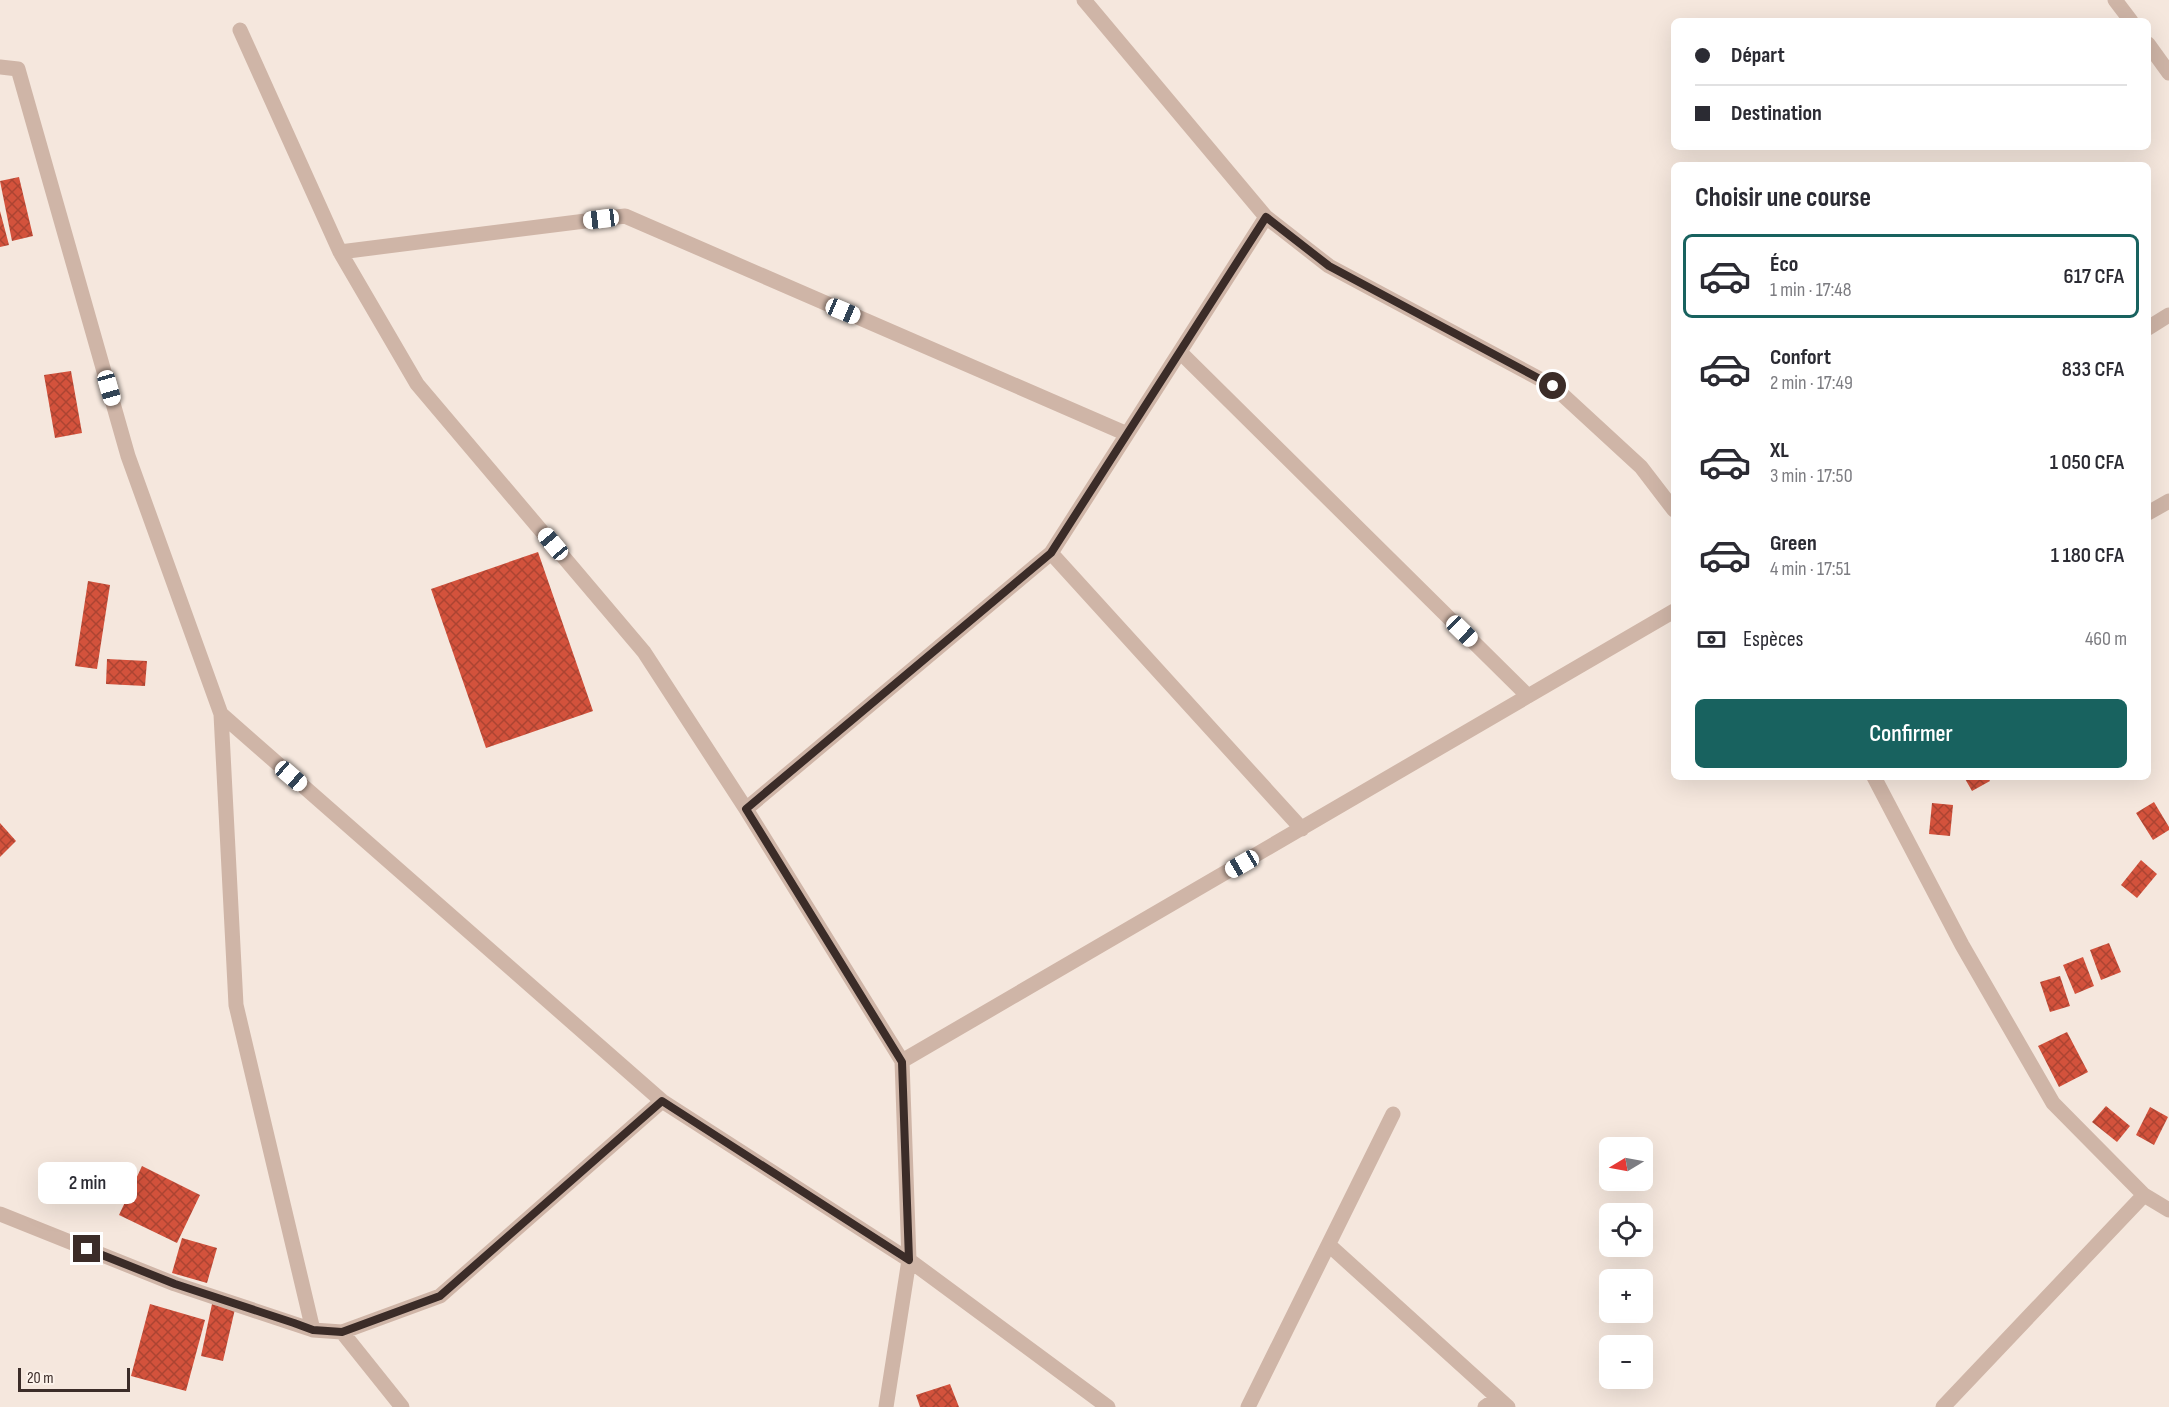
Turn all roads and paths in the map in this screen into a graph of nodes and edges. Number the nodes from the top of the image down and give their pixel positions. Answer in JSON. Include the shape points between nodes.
{"nodes":[{"id":1,"x":2115,"y":0,"type":"edge"},
{"id":2,"x":1088,"y":1,"type":"edge"},
{"id":3,"x":2123,"y":18,"type":"edge"},
{"id":4,"x":240,"y":30,"type":"dead end"},
{"id":5,"x":2151,"y":48,"type":"edge"},
{"id":6,"x":0,"y":67,"type":"edge"},
{"id":7,"x":2169,"y":73,"type":"edge"},
{"id":8,"x":1266,"y":217,"type":"junction"},
{"id":9,"x":340,"y":252,"type":"junction"},
{"id":10,"x":2169,"y":315,"type":"edge"},
{"id":11,"x":2151,"y":326,"type":"edge"},
{"id":12,"x":1180,"y":352,"type":"junction"},
{"id":13,"x":1127,"y":434,"type":"junction"},
{"id":14,"x":2169,"y":501,"type":"edge"},
{"id":15,"x":1671,"y":506,"type":"edge"},
{"id":16,"x":2151,"y":511,"type":"edge"},
{"id":17,"x":1051,"y":553,"type":"junction"},
{"id":18,"x":1671,"y":613,"type":"edge"},
{"id":19,"x":1528,"y":696,"type":"junction"},
{"id":20,"x":221,"y":714,"type":"junction"},
{"id":21,"x":1876,"y":780,"type":"edge"},
{"id":22,"x":746,"y":809,"type":"junction"},
{"id":23,"x":1302,"y":829,"type":"junction"},
{"id":24,"x":902,"y":1062,"type":"junction"},
{"id":25,"x":662,"y":1101,"type":"junction"},
{"id":26,"x":1393,"y":1114,"type":"dead end"},
{"id":27,"x":2144,"y":1195,"type":"junction"},
{"id":28,"x":2169,"y":1210,"type":"edge"},
{"id":29,"x":0,"y":1214,"type":"edge"},
{"id":30,"x":1329,"y":1245,"type":"junction"},
{"id":31,"x":909,"y":1260,"type":"junction"},
{"id":32,"x":313,"y":1330,"type":"junction"},
{"id":33,"x":342,"y":1332,"type":"junction"},
{"id":34,"x":1497,"y":1404,"type":"edge"},
{"id":35,"x":402,"y":1407,"type":"edge"},
{"id":36,"x":886,"y":1407,"type":"edge"},
{"id":37,"x":1108,"y":1407,"type":"edge"},
{"id":38,"x":1248,"y":1407,"type":"edge"},
{"id":39,"x":1943,"y":1407,"type":"edge"}],
"edges":[{"from":1,"to":3,"type":"street"},
{"from":2,"to":8,"type":"street"},
{"from":4,"to":9,"type":"street"},
{"from":5,"to":7,"type":"street"},
{"from":6,"to":20,"type":"street","via":[[18,69],[128,456]]},
{"from":8,"to":12,"type":"street"},
{"from":8,"to":15,"type":"street","via":[[1329,266],[1553,386],[1641,467]]},
{"from":9,"to":13,"type":"street","via":[[625,216]]},
{"from":9,"to":22,"type":"street","via":[[417,384],[644,652]]},
{"from":10,"to":11,"type":"street"},
{"from":12,"to":13,"type":"street"},
{"from":12,"to":19,"type":"street"},
{"from":13,"to":17,"type":"street"},
{"from":14,"to":16,"type":"street"},
{"from":17,"to":22,"type":"street"},
{"from":17,"to":23,"type":"street"},
{"from":18,"to":19,"type":"street"},
{"from":19,"to":23,"type":"street"},
{"from":20,"to":25,"type":"street"},
{"from":20,"to":32,"type":"street","via":[[236,1005]]},
{"from":21,"to":27,"type":"street","via":[[1962,945],[2053,1103]]},
{"from":22,"to":24,"type":"street"},
{"from":23,"to":24,"type":"street"},
{"from":24,"to":31,"type":"street"},
{"from":25,"to":31,"type":"street"},
{"from":25,"to":33,"type":"street","via":[[440,1296]]},
{"from":26,"to":30,"type":"street"},
{"from":27,"to":28,"type":"street"},
{"from":27,"to":39,"type":"street"},
{"from":29,"to":32,"type":"street","via":[[175,1284]]},
{"from":30,"to":34,"type":"street"},
{"from":30,"to":38,"type":"street"},
{"from":31,"to":36,"type":"street"},
{"from":31,"to":37,"type":"street"},
{"from":32,"to":33,"type":"street"},
{"from":33,"to":35,"type":"street"}]}
